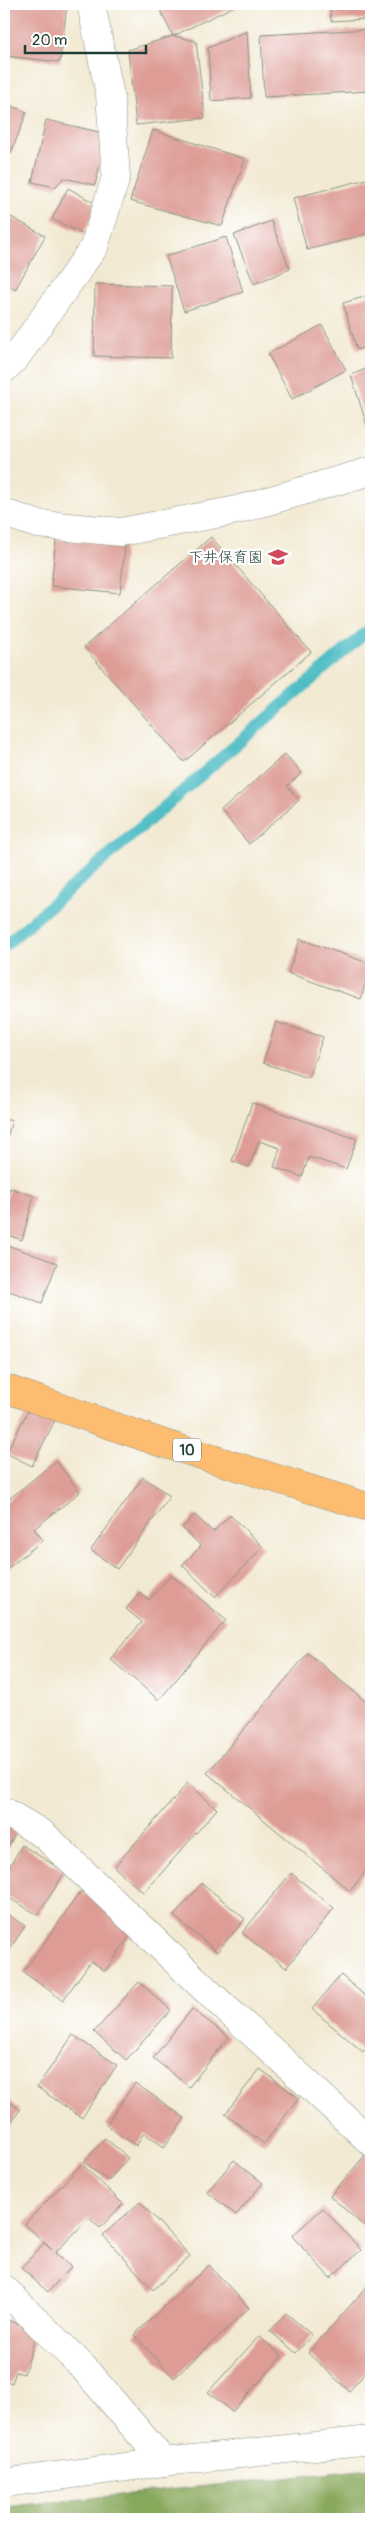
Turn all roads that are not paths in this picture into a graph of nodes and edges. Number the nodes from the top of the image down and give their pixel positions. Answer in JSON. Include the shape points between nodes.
{"nodes":[{"id":1,"x":91,"y":4,"type":"edge"},
{"id":2,"x":4,"y":369,"type":"edge"},
{"id":3,"x":371,"y":471,"type":"edge"},
{"id":4,"x":4,"y":512,"type":"edge"},
{"id":5,"x":4,"y":1388,"type":"edge"},
{"id":6,"x":371,"y":1508,"type":"edge"},
{"id":7,"x":4,"y":1811,"type":"edge"},
{"id":8,"x":371,"y":2142,"type":"edge"},
{"id":9,"x":4,"y":2289,"type":"edge"},
{"id":10,"x":371,"y":2440,"type":"edge"},
{"id":11,"x":164,"y":2462,"type":"junction"},
{"id":12,"x":4,"y":2483,"type":"edge"}],
"edges":[{"from":1,"to":2,"type":"street","via":[[110,95],[116,177],[94,247],[17,356]]},
{"from":3,"to":4,"type":"street","via":[[237,510],[121,532],[37,524]]},
{"from":5,"to":6,"type":"highway","number":"10","via":[[162,1443]]},
{"from":7,"to":8,"type":"street","via":[[44,1835]]},
{"from":9,"to":11,"type":"street","via":[[83,2367]]},
{"from":10,"to":11,"type":"street"},
{"from":11,"to":12,"type":"street"}]}
